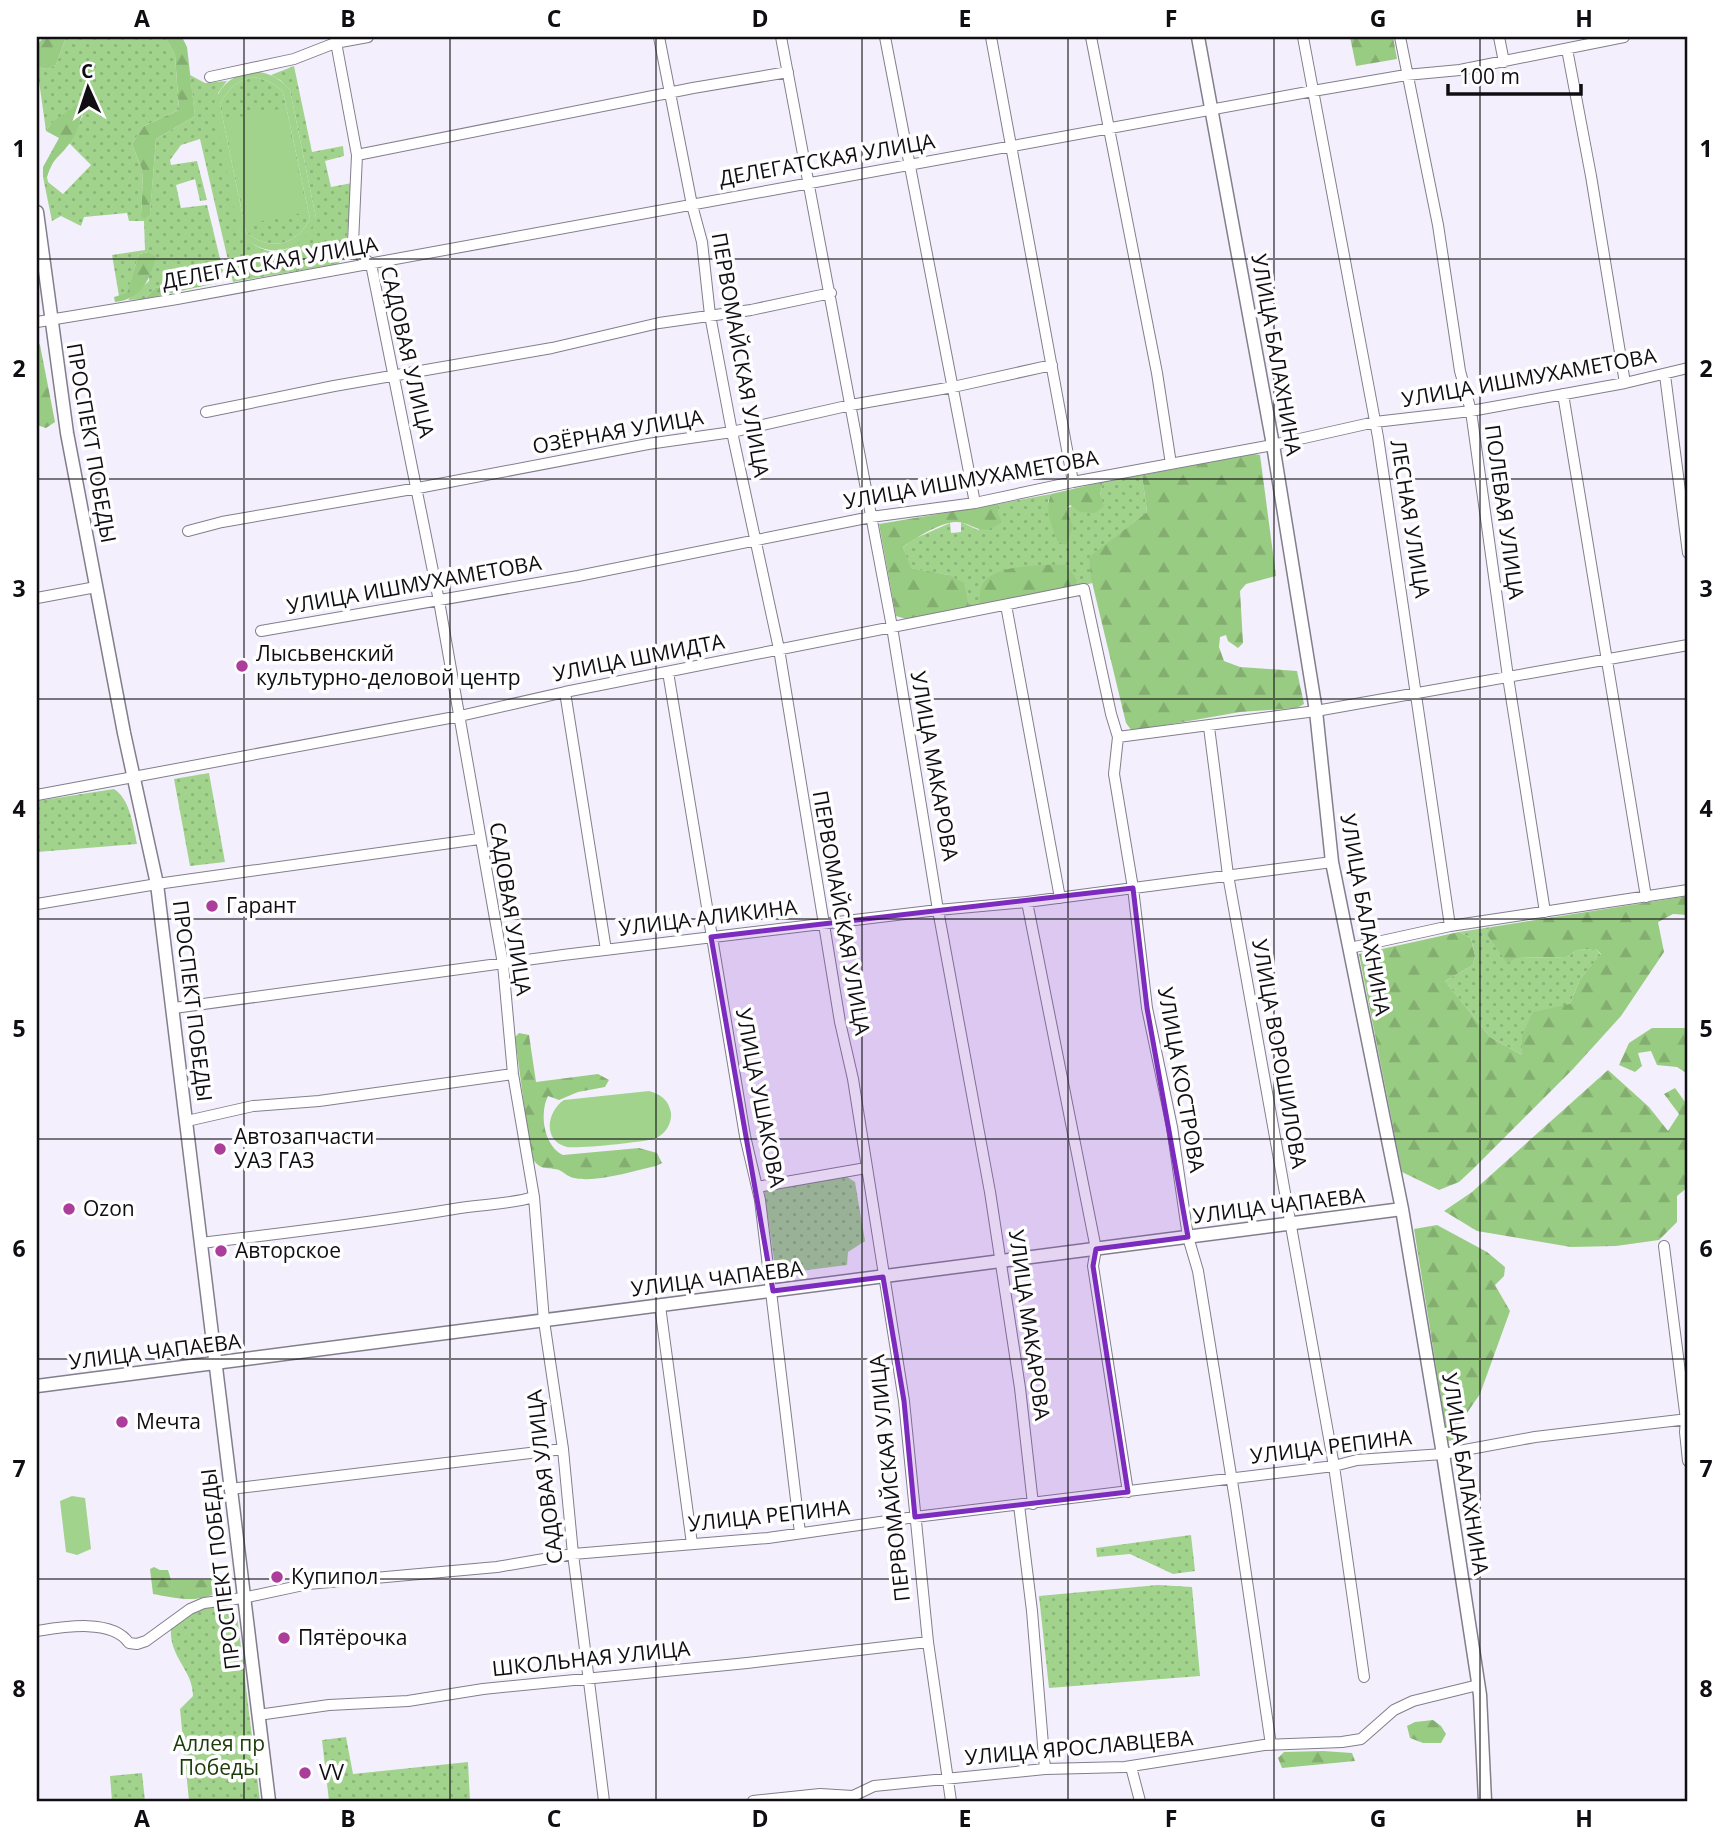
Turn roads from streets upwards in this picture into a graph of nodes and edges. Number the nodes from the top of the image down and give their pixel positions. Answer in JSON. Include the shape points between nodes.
{"nodes":[{"id":1,"x":368,"y":37,"type":"edge"},
{"id":2,"x":659,"y":37,"type":"edge"},
{"id":3,"x":781,"y":37,"type":"edge"},
{"id":4,"x":885,"y":37,"type":"edge"},
{"id":5,"x":991,"y":37,"type":"edge"},
{"id":6,"x":1091,"y":37,"type":"edge"},
{"id":7,"x":1198,"y":37,"type":"edge"},
{"id":8,"x":1303,"y":37,"type":"edge"},
{"id":9,"x":1400,"y":37,"type":"edge"},
{"id":10,"x":1499,"y":37,"type":"edge"},
{"id":11,"x":1624,"y":37,"type":"edge"},
{"id":12,"x":1597,"y":39,"type":"edge"},
{"id":13,"x":335,"y":40,"type":"edge"},
{"id":14,"x":1567,"y":49,"type":"junction"},
{"id":15,"x":1504,"y":62,"type":"junction"},
{"id":16,"x":788,"y":72,"type":"junction"},
{"id":17,"x":1406,"y":75,"type":"junction"},
{"id":18,"x":210,"y":77,"type":"dead end"},
{"id":19,"x":1314,"y":91,"type":"junction"},
{"id":20,"x":670,"y":93,"type":"junction"},
{"id":21,"x":1211,"y":109,"type":"junction"},
{"id":22,"x":1108,"y":127,"type":"junction"},
{"id":23,"x":1013,"y":145,"type":"junction"},
{"id":24,"x":357,"y":155,"type":"junction"},
{"id":25,"x":910,"y":165,"type":"junction"},
{"id":26,"x":809,"y":183,"type":"junction"},
{"id":27,"x":692,"y":205,"type":"junction"},
{"id":28,"x":37,"y":212,"type":"edge"},
{"id":29,"x":371,"y":264,"type":"junction"},
{"id":30,"x":831,"y":293,"type":"junction"},
{"id":31,"x":710,"y":316,"type":"junction"},
{"id":32,"x":51,"y":320,"type":"junction"},
{"id":33,"x":37,"y":322,"type":"edge"},
{"id":34,"x":1052,"y":365,"type":"junction"},
{"id":35,"x":1688,"y":368,"type":"edge"},
{"id":36,"x":394,"y":375,"type":"junction"},
{"id":37,"x":1665,"y":375,"type":"junction"},
{"id":38,"x":1625,"y":383,"type":"junction"},
{"id":39,"x":953,"y":387,"type":"junction"},
{"id":40,"x":1563,"y":394,"type":"junction"},
{"id":41,"x":851,"y":405,"type":"junction"},
{"id":42,"x":1471,"y":411,"type":"junction"},
{"id":43,"x":206,"y":412,"type":"dead end"},
{"id":44,"x":1375,"y":422,"type":"junction"},
{"id":45,"x":732,"y":432,"type":"junction"},
{"id":46,"x":1273,"y":445,"type":"junction"},
{"id":47,"x":1171,"y":464,"type":"junction"},
{"id":48,"x":1073,"y":482,"type":"junction"},
{"id":49,"x":418,"y":488,"type":"junction"},
{"id":50,"x":975,"y":503,"type":"junction"},
{"id":51,"x":1685,"y":506,"type":"edge"},
{"id":52,"x":871,"y":517,"type":"junction"},
{"id":53,"x":188,"y":531,"type":"dead end"},
{"id":54,"x":754,"y":539,"type":"junction"},
{"id":55,"x":1688,"y":553,"type":"edge"},
{"id":56,"x":96,"y":587,"type":"junction"},
{"id":57,"x":1084,"y":589,"type":"joint"},
{"id":58,"x":37,"y":598,"type":"edge"},
{"id":59,"x":439,"y":601,"type":"junction"},
{"id":60,"x":1006,"y":604,"type":"junction"},
{"id":61,"x":892,"y":627,"type":"junction"},
{"id":62,"x":261,"y":631,"type":"dead end"},
{"id":63,"x":1688,"y":645,"type":"edge"},
{"id":64,"x":779,"y":649,"type":"junction"},
{"id":65,"x":1608,"y":661,"type":"junction"},
{"id":66,"x":668,"y":672,"type":"junction"},
{"id":67,"x":1508,"y":677,"type":"junction"},
{"id":68,"x":565,"y":692,"type":"junction"},
{"id":69,"x":1417,"y":692,"type":"junction"},
{"id":70,"x":1316,"y":711,"type":"junction"},
{"id":71,"x":460,"y":716,"type":"junction"},
{"id":72,"x":1209,"y":727,"type":"junction"},
{"id":73,"x":1118,"y":737,"type":"junction"},
{"id":74,"x":135,"y":776,"type":"junction"},
{"id":75,"x":37,"y":794,"type":"edge"},
{"id":76,"x":479,"y":839,"type":"junction"},
{"id":77,"x":1332,"y":862,"type":"junction"},
{"id":78,"x":1228,"y":875,"type":"junction"},
{"id":79,"x":157,"y":884,"type":"junction"},
{"id":80,"x":1133,"y":888,"type":"junction"},
{"id":81,"x":1688,"y":890,"type":"edge"},
{"id":82,"x":1646,"y":897,"type":"junction"},
{"id":83,"x":1060,"y":898,"type":"junction"},
{"id":84,"x":1027,"y":902,"type":"junction"},
{"id":85,"x":37,"y":904,"type":"edge"},
{"id":86,"x":938,"y":910,"type":"junction"},
{"id":87,"x":1545,"y":912,"type":"junction"},
{"id":88,"x":825,"y":924,"type":"junction"},
{"id":89,"x":1450,"y":926,"type":"junction"},
{"id":90,"x":711,"y":937,"type":"junction"},
{"id":91,"x":1350,"y":948,"type":"junction"},
{"id":92,"x":607,"y":950,"type":"junction"},
{"id":93,"x":503,"y":964,"type":"junction"},
{"id":94,"x":174,"y":1008,"type":"junction"},
{"id":95,"x":513,"y":1074,"type":"junction"},
{"id":96,"x":187,"y":1121,"type":"junction"},
{"id":97,"x":866,"y":1168,"type":"junction"},
{"id":98,"x":757,"y":1187,"type":"junction"},
{"id":99,"x":534,"y":1197,"type":"junction"},
{"id":100,"x":1402,"y":1209,"type":"junction"},
{"id":101,"x":1290,"y":1224,"type":"junction"},
{"id":102,"x":1188,"y":1237,"type":"junction"},
{"id":103,"x":201,"y":1242,"type":"junction"},
{"id":104,"x":1664,"y":1246,"type":"dead end"},
{"id":105,"x":1096,"y":1249,"type":"junction"},
{"id":106,"x":1002,"y":1261,"type":"junction"},
{"id":107,"x":883,"y":1277,"type":"junction"},
{"id":108,"x":773,"y":1291,"type":"junction"},
{"id":109,"x":660,"y":1306,"type":"junction"},
{"id":110,"x":544,"y":1321,"type":"junction"},
{"id":111,"x":216,"y":1364,"type":"junction"},
{"id":112,"x":37,"y":1386,"type":"edge"},
{"id":113,"x":1687,"y":1419,"type":"edge"},
{"id":114,"x":563,"y":1449,"type":"junction"},
{"id":115,"x":1443,"y":1454,"type":"junction"},
{"id":116,"x":1688,"y":1461,"type":"edge"},
{"id":117,"x":1334,"y":1466,"type":"junction"},
{"id":118,"x":1230,"y":1479,"type":"junction"},
{"id":119,"x":230,"y":1489,"type":"junction"},
{"id":120,"x":1128,"y":1492,"type":"junction"},
{"id":121,"x":1033,"y":1504,"type":"junction"},
{"id":122,"x":1019,"y":1505,"type":"junction"},
{"id":123,"x":915,"y":1517,"type":"junction"},
{"id":124,"x":800,"y":1533,"type":"junction"},
{"id":125,"x":692,"y":1544,"type":"junction"},
{"id":126,"x":573,"y":1555,"type":"junction"},
{"id":127,"x":243,"y":1598,"type":"junction"},
{"id":128,"x":37,"y":1631,"type":"edge"},
{"id":129,"x":928,"y":1642,"type":"junction"},
{"id":130,"x":1364,"y":1677,"type":"dead end"},
{"id":131,"x":588,"y":1678,"type":"junction"},
{"id":132,"x":1478,"y":1685,"type":"junction"},
{"id":133,"x":258,"y":1715,"type":"junction"},
{"id":134,"x":1271,"y":1745,"type":"junction"},
{"id":135,"x":1131,"y":1766,"type":"junction"},
{"id":136,"x":1045,"y":1769,"type":"junction"},
{"id":137,"x":948,"y":1779,"type":"junction"},
{"id":138,"x":839,"y":1799,"type":"edge"},
{"id":139,"x":269,"y":1801,"type":"edge"},
{"id":140,"x":604,"y":1801,"type":"edge"},
{"id":141,"x":753,"y":1801,"type":"edge"},
{"id":142,"x":951,"y":1801,"type":"edge"},
{"id":143,"x":1140,"y":1801,"type":"edge"},
{"id":144,"x":1485,"y":1801,"type":"edge"}],
"edges":[{"from":1,"to":13,"type":"street"},
{"from":2,"to":20,"type":"street","name":"ПЕРВОМАЙСКАЯ УЛИЦА"},
{"from":3,"to":16,"type":"street","name":"УЛИЦА МАКАРОВА"},
{"from":4,"to":25,"type":"street"},
{"from":5,"to":23,"type":"street"},
{"from":6,"to":22,"type":"street"},
{"from":7,"to":21,"type":"street","name":"УЛИЦА БАЛАХНИНА"},
{"from":8,"to":19,"type":"street","name":"ЛЕСНАЯ УЛИЦА"},
{"from":9,"to":17,"type":"street","name":"ПОЛЕВАЯ УЛИЦА"},
{"from":10,"to":15,"type":"street"},
{"from":11,"to":12,"type":"street","name":"ДЕЛЕГАТСКАЯ УЛИЦА"},
{"from":12,"to":14,"type":"street","name":"ДЕЛЕГАТСКАЯ УЛИЦА"},
{"from":13,"to":18,"type":"street","via":[[294,59]]},
{"from":13,"to":24,"type":"street","name":"САДОВАЯ УЛИЦА"},
{"from":14,"to":15,"type":"street","name":"ДЕЛЕГАТСКАЯ УЛИЦА"},
{"from":14,"to":38,"type":"street"},
{"from":15,"to":17,"type":"street","name":"ДЕЛЕГАТСКАЯ УЛИЦА"},
{"from":16,"to":20,"type":"street"},
{"from":16,"to":26,"type":"street","name":"УЛИЦА МАКАРОВА"},
{"from":17,"to":19,"type":"street","name":"ДЕЛЕГАТСКАЯ УЛИЦА"},
{"from":17,"to":42,"type":"street","name":"ПОЛЕВАЯ УЛИЦА"},
{"from":19,"to":21,"type":"street","name":"ДЕЛЕГАТСКАЯ УЛИЦА"},
{"from":19,"to":44,"type":"street","name":"ЛЕСНАЯ УЛИЦА"},
{"from":20,"to":24,"type":"street"},
{"from":20,"to":27,"type":"street","name":"ПЕРВОМАЙСКАЯ УЛИЦА"},
{"from":21,"to":22,"type":"street","name":"ДЕЛЕГАТСКАЯ УЛИЦА"},
{"from":21,"to":46,"type":"street","name":"УЛИЦА БАЛАХНИНА"},
{"from":22,"to":23,"type":"street","name":"ДЕЛЕГАТСКАЯ УЛИЦА"},
{"from":22,"to":47,"type":"street"},
{"from":23,"to":25,"type":"street","name":"ДЕЛЕГАТСКАЯ УЛИЦА"},
{"from":23,"to":34,"type":"street"},
{"from":24,"to":29,"type":"street","name":"САДОВАЯ УЛИЦА","via":[[353,243]]},
{"from":25,"to":26,"type":"street","name":"ДЕЛЕГАТСКАЯ УЛИЦА"},
{"from":25,"to":39,"type":"street"},
{"from":26,"to":27,"type":"street","name":"ДЕЛЕГАТСКАЯ УЛИЦА"},
{"from":26,"to":30,"type":"street","name":"УЛИЦА МАКАРОВА"},
{"from":27,"to":29,"type":"street","name":"ДЕЛЕГАТСКАЯ УЛИЦА"},
{"from":27,"to":31,"type":"street","name":"ПЕРВОМАЙСКАЯ УЛИЦА","via":[[702,242]]},
{"from":28,"to":32,"type":"street","name":"ПРОСПЕКТ ПОБЕДЫ"},
{"from":29,"to":32,"type":"street","name":"ДЕЛЕГАТСКАЯ УЛИЦА"},
{"from":29,"to":36,"type":"street","name":"САДОВАЯ УЛИЦА"},
{"from":30,"to":31,"type":"street"},
{"from":30,"to":41,"type":"street","name":"УЛИЦА МАКАРОВА"},
{"from":31,"to":36,"type":"street"},
{"from":31,"to":45,"type":"street","name":"ПЕРВОМАЙСКАЯ УЛИЦА"},
{"from":32,"to":33,"type":"street","name":"ДЕЛЕГАТСКАЯ УЛИЦА"},
{"from":32,"to":56,"type":"street","name":"ПРОСПЕКТ ПОБЕДЫ"},
{"from":34,"to":39,"type":"street","name":"ОЗЁРНАЯ УЛИЦА"},
{"from":34,"to":48,"type":"street"},
{"from":35,"to":37,"type":"street","name":"УЛИЦА ИШМУХАМЕТОВА"},
{"from":36,"to":43,"type":"street"},
{"from":36,"to":49,"type":"street","name":"САДОВАЯ УЛИЦА"},
{"from":37,"to":38,"type":"street","name":"УЛИЦА ИШМУХАМЕТОВА"},
{"from":37,"to":51,"type":"street"},
{"from":38,"to":40,"type":"street","name":"УЛИЦА ИШМУХАМЕТОВА"},
{"from":39,"to":41,"type":"street","name":"ОЗЁРНАЯ УЛИЦА"},
{"from":39,"to":50,"type":"street"},
{"from":40,"to":42,"type":"street","name":"УЛИЦА ИШМУХАМЕТОВА"},
{"from":40,"to":65,"type":"street"},
{"from":41,"to":45,"type":"street","name":"ОЗЁРНАЯ УЛИЦА"},
{"from":41,"to":52,"type":"street","name":"УЛИЦА МАКАРОВА"},
{"from":42,"to":44,"type":"street","name":"УЛИЦА ИШМУХАМЕТОВА"},
{"from":42,"to":67,"type":"street","name":"ПОЛЕВАЯ УЛИЦА"},
{"from":44,"to":46,"type":"street","name":"УЛИЦА ИШМУХАМЕТОВА"},
{"from":44,"to":69,"type":"street","name":"ЛЕСНАЯ УЛИЦА"},
{"from":45,"to":49,"type":"street","name":"ОЗЁРНАЯ УЛИЦА"},
{"from":45,"to":54,"type":"street","name":"ПЕРВОМАЙСКАЯ УЛИЦА"},
{"from":46,"to":47,"type":"street","name":"УЛИЦА ИШМУХАМЕТОВА"},
{"from":46,"to":70,"type":"street","name":"УЛИЦА БАЛАХНИНА"},
{"from":47,"to":48,"type":"street","name":"УЛИЦА ИШМУХАМЕТОВА"},
{"from":48,"to":50,"type":"street","name":"УЛИЦА ИШМУХАМЕТОВА"},
{"from":49,"to":53,"type":"street","name":"ОЗЁРНАЯ УЛИЦА"},
{"from":49,"to":59,"type":"street","name":"САДОВАЯ УЛИЦА"},
{"from":50,"to":52,"type":"street","name":"УЛИЦА ИШМУХАМЕТОВА"},
{"from":51,"to":55,"type":"street"},
{"from":52,"to":54,"type":"street","name":"УЛИЦА ИШМУХАМЕТОВА"},
{"from":52,"to":61,"type":"street","name":"УЛИЦА МАКАРОВА"},
{"from":54,"to":59,"type":"street","name":"УЛИЦА ИШМУХАМЕТОВА"},
{"from":54,"to":64,"type":"street","name":"ПЕРВОМАЙСКАЯ УЛИЦА"},
{"from":56,"to":58,"type":"street"},
{"from":56,"to":74,"type":"street","name":"ПРОСПЕКТ ПОБЕДЫ"},
{"from":57,"to":60,"type":"street","name":"УЛИЦА ШМИДТА"},
{"from":57,"to":73,"type":"street","name":"УЛИЦА КОСТРОВА"},
{"from":59,"to":62,"type":"street","name":"УЛИЦА ИШМУХАМЕТОВА"},
{"from":59,"to":71,"type":"street","name":"САДОВАЯ УЛИЦА"},
{"from":60,"to":61,"type":"street","name":"УЛИЦА ШМИДТА"},
{"from":60,"to":83,"type":"street"},
{"from":61,"to":64,"type":"street","name":"УЛИЦА ШМИДТА"},
{"from":61,"to":86,"type":"street","name":"УЛИЦА МАКАРОВА"},
{"from":63,"to":65,"type":"street"},
{"from":64,"to":66,"type":"street","name":"УЛИЦА ШМИДТА"},
{"from":64,"to":88,"type":"street","name":"ПЕРВОМАЙСКАЯ УЛИЦА"},
{"from":65,"to":67,"type":"street"},
{"from":65,"to":82,"type":"street"},
{"from":66,"to":68,"type":"street","name":"УЛИЦА ШМИДТА"},
{"from":66,"to":90,"type":"street","name":"УЛИЦА УШАКОВА"},
{"from":67,"to":69,"type":"street"},
{"from":67,"to":87,"type":"street","name":"ПОЛЕВАЯ УЛИЦА"},
{"from":68,"to":71,"type":"street","name":"УЛИЦА ШМИДТА"},
{"from":68,"to":92,"type":"street"},
{"from":69,"to":70,"type":"street"},
{"from":69,"to":89,"type":"street","name":"ЛЕСНАЯ УЛИЦА"},
{"from":70,"to":72,"type":"street"},
{"from":70,"to":77,"type":"street","name":"УЛИЦА БАЛАХНИНА"},
{"from":71,"to":74,"type":"street","name":"УЛИЦА ШМИДТА"},
{"from":71,"to":76,"type":"street","name":"САДОВАЯ УЛИЦА"},
{"from":72,"to":73,"type":"street"},
{"from":72,"to":78,"type":"street","name":"УЛИЦА ВОРОШИЛОВА"},
{"from":73,"to":80,"type":"street","name":"УЛИЦА КОСТРОВА","via":[[1114,774]]},
{"from":74,"to":75,"type":"street","name":"УЛИЦА ШМИДТА"},
{"from":74,"to":79,"type":"street","name":"ПРОСПЕКТ ПОБЕДЫ"},
{"from":76,"to":79,"type":"street"},
{"from":76,"to":93,"type":"street","name":"САДОВАЯ УЛИЦА"},
{"from":77,"to":78,"type":"street","name":"УЛИЦА АЛИКИНА"},
{"from":77,"to":91,"type":"street","name":"УЛИЦА БАЛАХНИНА"},
{"from":78,"to":80,"type":"street","name":"УЛИЦА АЛИКИНА"},
{"from":78,"to":101,"type":"street","name":"УЛИЦА ВОРОШИЛОВА"},
{"from":79,"to":85,"type":"street"},
{"from":79,"to":94,"type":"street","name":"ПРОСПЕКТ ПОБЕДЫ"},
{"from":80,"to":83,"type":"street","name":"УЛИЦА АЛИКИНА"},
{"from":80,"to":102,"type":"street","name":"УЛИЦА КОСТРОВА","via":[[1147,1008],[1172,1127]]},
{"from":81,"to":82,"type":"street"},
{"from":82,"to":87,"type":"street"},
{"from":83,"to":84,"type":"street","name":"УЛИЦА АЛИКИНА"},
{"from":84,"to":86,"type":"street","name":"УЛИЦА АЛИКИНА"},
{"from":84,"to":105,"type":"street"},
{"from":86,"to":88,"type":"street","name":"УЛИЦА АЛИКИНА"},
{"from":86,"to":106,"type":"street","name":"УЛИЦА МАКАРОВА"},
{"from":87,"to":89,"type":"street"},
{"from":88,"to":90,"type":"street","name":"УЛИЦА АЛИКИНА"},
{"from":88,"to":97,"type":"street","name":"ПЕРВОМАЙСКАЯ УЛИЦА"},
{"from":89,"to":91,"type":"street"},
{"from":90,"to":92,"type":"street","name":"УЛИЦА АЛИКИНА"},
{"from":90,"to":98,"type":"street","name":"УЛИЦА УШАКОВА"},
{"from":91,"to":100,"type":"street","name":"УЛИЦА БАЛАХНИНА"},
{"from":92,"to":93,"type":"street","name":"УЛИЦА АЛИКИНА"},
{"from":93,"to":94,"type":"street","name":"УЛИЦА АЛИКИНА"},
{"from":93,"to":95,"type":"street","name":"САДОВАЯ УЛИЦА"},
{"from":94,"to":96,"type":"street","name":"ПРОСПЕКТ ПОБЕДЫ"},
{"from":95,"to":96,"type":"street","via":[[253,1106]]},
{"from":95,"to":99,"type":"street","name":"САДОВАЯ УЛИЦА"},
{"from":96,"to":103,"type":"street","name":"ПРОСПЕКТ ПОБЕДЫ"},
{"from":97,"to":98,"type":"street"},
{"from":97,"to":107,"type":"street","name":"ПЕРВОМАЙСКАЯ УЛИЦА"},
{"from":98,"to":108,"type":"street","name":"УЛИЦА УШАКОВА"},
{"from":99,"to":103,"type":"street"},
{"from":99,"to":110,"type":"street","name":"САДОВАЯ УЛИЦА"},
{"from":100,"to":101,"type":"street","name":"УЛИЦА ЧАПАЕВА"},
{"from":100,"to":115,"type":"street","name":"УЛИЦА БАЛАХНИНА"},
{"from":101,"to":102,"type":"street","name":"УЛИЦА ЧАПАЕВА"},
{"from":101,"to":117,"type":"street","name":"УЛИЦА ВОРОШИЛОВА"},
{"from":102,"to":105,"type":"street","name":"УЛИЦА ЧАПАЕВА"},
{"from":102,"to":118,"type":"street","name":"УЛИЦА КОСТРОВА","via":[[1198,1270]]},
{"from":103,"to":111,"type":"street","name":"ПРОСПЕКТ ПОБЕДЫ"},
{"from":104,"to":113,"type":"street"},
{"from":105,"to":106,"type":"street","name":"УЛИЦА ЧАПАЕВА"},
{"from":105,"to":120,"type":"street","via":[[1093,1266]]},
{"from":106,"to":107,"type":"street","name":"УЛИЦА ЧАПАЕВА"},
{"from":106,"to":121,"type":"street","name":"УЛИЦА МАКАРОВА"},
{"from":107,"to":108,"type":"street","name":"УЛИЦА ЧАПАЕВА"},
{"from":107,"to":123,"type":"street","name":"ПЕРВОМАЙСКАЯ УЛИЦА","via":[[904,1401]]},
{"from":108,"to":109,"type":"street","name":"УЛИЦА ЧАПАЕВА"},
{"from":108,"to":124,"type":"street","name":"УЛИЦА УШАКОВА"},
{"from":109,"to":110,"type":"street","name":"УЛИЦА ЧАПАЕВА"},
{"from":109,"to":125,"type":"street"},
{"from":110,"to":111,"type":"street","name":"УЛИЦА ЧАПАЕВА"},
{"from":110,"to":114,"type":"street","name":"САДОВАЯ УЛИЦА"},
{"from":111,"to":112,"type":"street","name":"УЛИЦА ЧАПАЕВА"},
{"from":111,"to":119,"type":"street","name":"ПРОСПЕКТ ПОБЕДЫ"},
{"from":113,"to":115,"type":"street","name":"УЛИЦА РЕПИНА","via":[[1535,1437]]},
{"from":113,"to":116,"type":"street"},
{"from":114,"to":119,"type":"street"},
{"from":114,"to":126,"type":"street","name":"САДОВАЯ УЛИЦА"},
{"from":115,"to":117,"type":"street","name":"УЛИЦА РЕПИНА"},
{"from":115,"to":132,"type":"street","name":"УЛИЦА БАЛАХНИНА"},
{"from":117,"to":118,"type":"street","name":"УЛИЦА РЕПИНА"},
{"from":117,"to":130,"type":"street","name":"УЛИЦА ВОРОШИЛОВА"},
{"from":118,"to":120,"type":"street","name":"УЛИЦА РЕПИНА"},
{"from":118,"to":134,"type":"street","name":"УЛИЦА КОСТРОВА"},
{"from":119,"to":127,"type":"street","name":"ПРОСПЕКТ ПОБЕДЫ"},
{"from":120,"to":121,"type":"street","name":"УЛИЦА РЕПИНА"},
{"from":121,"to":122,"type":"street","name":"УЛИЦА РЕПИНА"},
{"from":122,"to":123,"type":"street","name":"УЛИЦА РЕПИНА"},
{"from":122,"to":136,"type":"street"},
{"from":123,"to":124,"type":"street","name":"УЛИЦА РЕПИНА"},
{"from":123,"to":129,"type":"street","name":"ПЕРВОМАЙСКАЯ УЛИЦА"},
{"from":124,"to":125,"type":"street","name":"УЛИЦА РЕПИНА"},
{"from":125,"to":126,"type":"street","name":"УЛИЦА РЕПИНА"},
{"from":126,"to":127,"type":"street","name":"УЛИЦА РЕПИНА","via":[[497,1567],[308,1584]]},
{"from":126,"to":131,"type":"street","name":"САДОВАЯ УЛИЦА"},
{"from":127,"to":128,"type":"street","name":"УЛИЦА РЕПИНА","via":[[190,1609],[137,1644],[86,1625]]},
{"from":127,"to":133,"type":"street","name":"ПРОСПЕКТ ПОБЕДЫ"},
{"from":129,"to":131,"type":"street","name":"ШКОЛЬНАЯ УЛИЦА"},
{"from":129,"to":137,"type":"street","name":"ПЕРВОМАЙСКАЯ УЛИЦА"},
{"from":131,"to":133,"type":"street","name":"ШКОЛЬНАЯ УЛИЦА"},
{"from":131,"to":140,"type":"street","name":"САДОВАЯ УЛИЦА"},
{"from":132,"to":134,"type":"street","name":"УЛИЦА ЯРОСЛАВЦЕВА","via":[[1413,1701],[1394,1710],[1362,1738]]},
{"from":132,"to":144,"type":"street","name":"УЛИЦА БАЛАХНИНА"},
{"from":133,"to":139,"type":"street","name":"ПРОСПЕКТ ПОБЕДЫ"},
{"from":134,"to":135,"type":"street","name":"УЛИЦА ЯРОСЛАВЦЕВА"},
{"from":135,"to":136,"type":"street","name":"УЛИЦА ЯРОСЛАВЦЕВА"},
{"from":135,"to":143,"type":"street"},
{"from":136,"to":137,"type":"street","name":"УЛИЦА ЯРОСЛАВЦЕВА"},
{"from":137,"to":138,"type":"street","name":"УЛИЦА ЯРОСЛАВЦЕВА","via":[[874,1786]]},
{"from":137,"to":142,"type":"street","name":"ПЕРВОМАЙСКАЯ УЛИЦА"},
{"from":138,"to":141,"type":"street","name":"УЛИЦА ЯРОСЛАВЦЕВА","via":[[820,1794]]}]}
